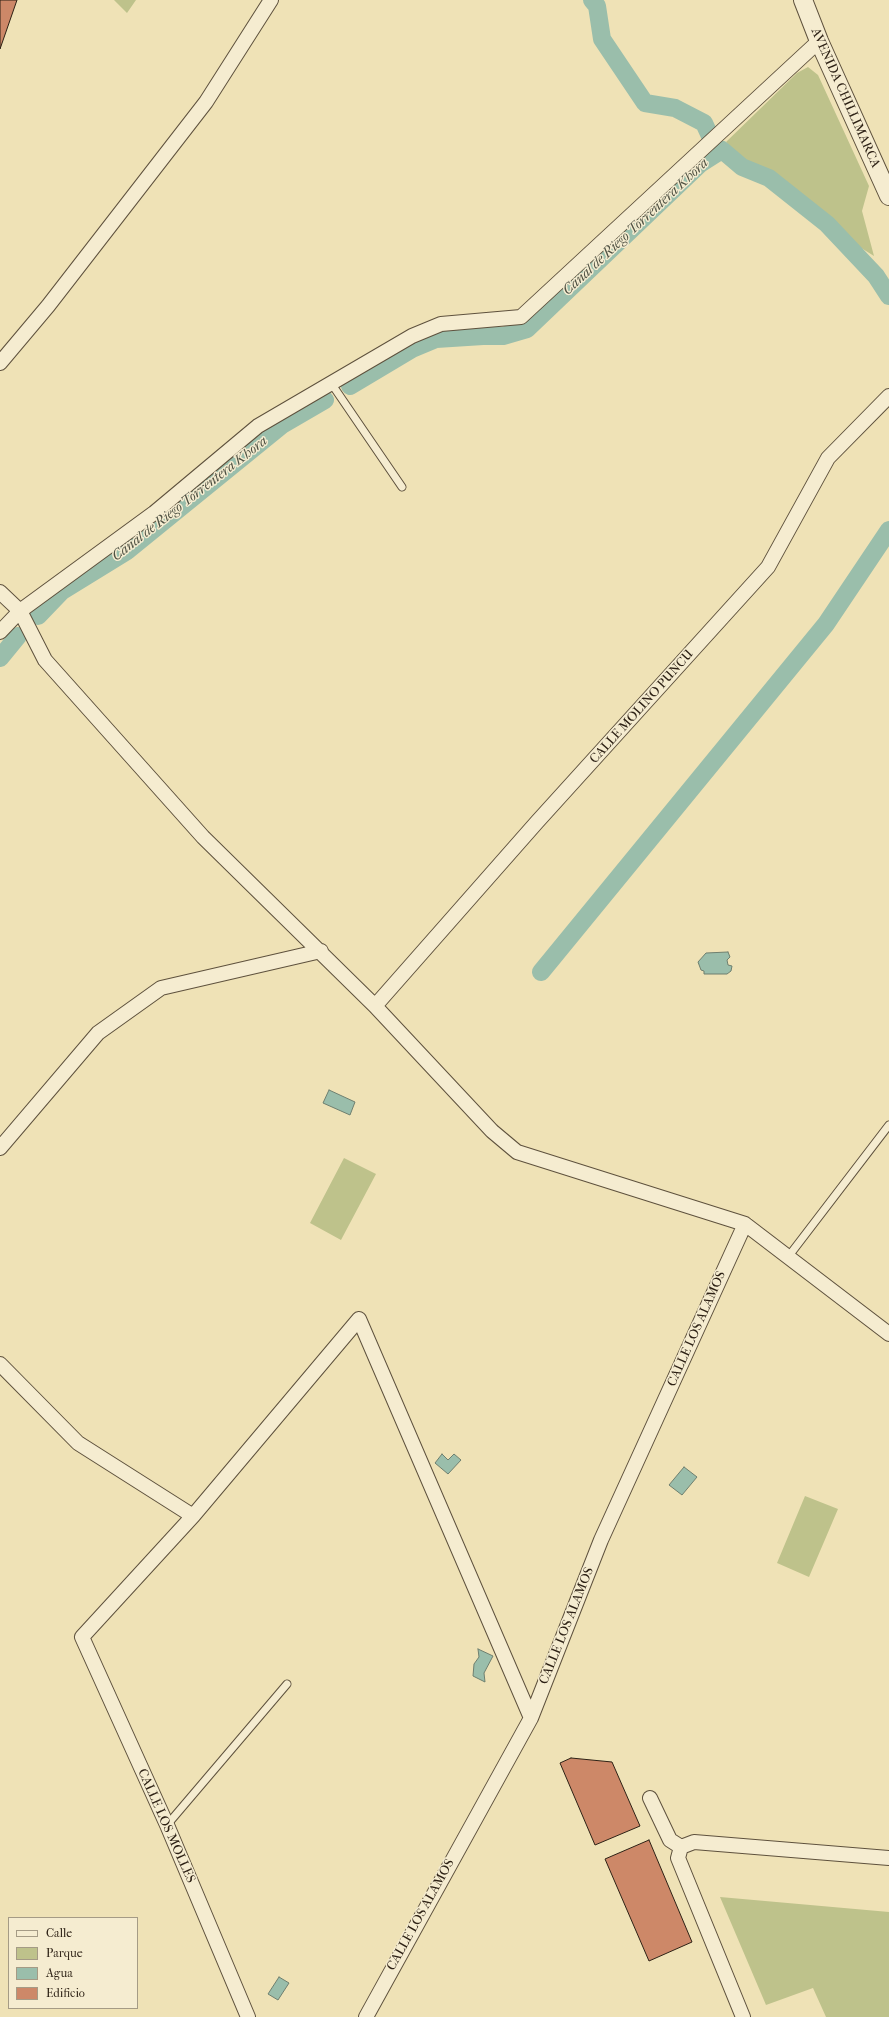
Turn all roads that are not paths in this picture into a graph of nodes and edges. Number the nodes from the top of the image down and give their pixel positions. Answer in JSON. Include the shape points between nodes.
{"nodes":[{"id":1,"x":271,"y":0,"type":"edge"},
{"id":2,"x":803,"y":0,"type":"edge"},
{"id":3,"x":819,"y":41,"type":"junction"},
{"id":4,"x":889,"y":196,"type":"edge"},
{"id":5,"x":0,"y":363,"type":"edge"},
{"id":6,"x":331,"y":383,"type":"junction"},
{"id":7,"x":889,"y":396,"type":"edge"},
{"id":8,"x":402,"y":487,"type":"dead end"},
{"id":9,"x":0,"y":592,"type":"edge"},
{"id":10,"x":20,"y":611,"type":"junction"},
{"id":11,"x":0,"y":632,"type":"edge"},
{"id":12,"x":321,"y":951,"type":"junction"},
{"id":13,"x":375,"y":1006,"type":"junction"},
{"id":14,"x":889,"y":1125,"type":"edge"},
{"id":15,"x":0,"y":1148,"type":"edge"},
{"id":16,"x":744,"y":1224,"type":"junction"},
{"id":17,"x":788,"y":1257,"type":"junction"},
{"id":18,"x":889,"y":1334,"type":"edge"},
{"id":19,"x":0,"y":1364,"type":"edge"},
{"id":20,"x":193,"y":1516,"type":"junction"},
{"id":21,"x":287,"y":1684,"type":"dead end"},
{"id":22,"x":531,"y":1718,"type":"junction"},
{"id":23,"x":650,"y":1798,"type":"dead end"},
{"id":24,"x":167,"y":1825,"type":"junction"},
{"id":25,"x":681,"y":1847,"type":"junction"},
{"id":26,"x":889,"y":1858,"type":"edge"},
{"id":27,"x":248,"y":2017,"type":"edge"},
{"id":28,"x":366,"y":2017,"type":"edge"},
{"id":29,"x":743,"y":2017,"type":"edge"}],
"edges":[{"from":1,"to":5,"type":"street","via":[[206,102],[48,306]]},
{"from":2,"to":3,"type":"street","name":"AVENIDA CHILLIMARCA"},
{"from":3,"to":4,"type":"street","name":"AVENIDA CHILLIMARCA"},
{"from":3,"to":6,"type":"street","via":[[521,317],[441,324],[412,336]]},
{"from":6,"to":8,"type":"lane"},
{"from":6,"to":10,"type":"street","via":[[258,426],[154,513]]},
{"from":7,"to":13,"type":"street","name":"CALLE MOLINO PUNCU","via":[[828,458],[768,568],[537,822]]},
{"from":9,"to":10,"type":"street"},
{"from":10,"to":11,"type":"street"},
{"from":10,"to":12,"type":"street","via":[[44,660],[203,837]]},
{"from":12,"to":13,"type":"street"},
{"from":12,"to":15,"type":"street","via":[[161,988],[98,1033]]},
{"from":13,"to":16,"type":"street","via":[[492,1131],[517,1152]]},
{"from":14,"to":17,"type":"lane"},
{"from":16,"to":17,"type":"street"},
{"from":16,"to":22,"type":"street","name":"CALLE LOS ALAMOS","via":[[601,1540]]},
{"from":17,"to":18,"type":"street"},
{"from":19,"to":20,"type":"street","via":[[78,1443]]},
{"from":20,"to":22,"type":"street","via":[[359,1319]]},
{"from":20,"to":24,"type":"street","name":"CALLE LOS MOLLES","via":[[82,1637]]},
{"from":21,"to":24,"type":"lane"},
{"from":22,"to":28,"type":"street","name":"CALLE LOS ALAMOS"},
{"from":23,"to":25,"type":"street","via":[[670,1840]]},
{"from":24,"to":27,"type":"street","name":"CALLE LOS MOLLES"},
{"from":25,"to":26,"type":"street","via":[[694,1842]]},
{"from":25,"to":29,"type":"street","via":[[678,1858]]}]}
